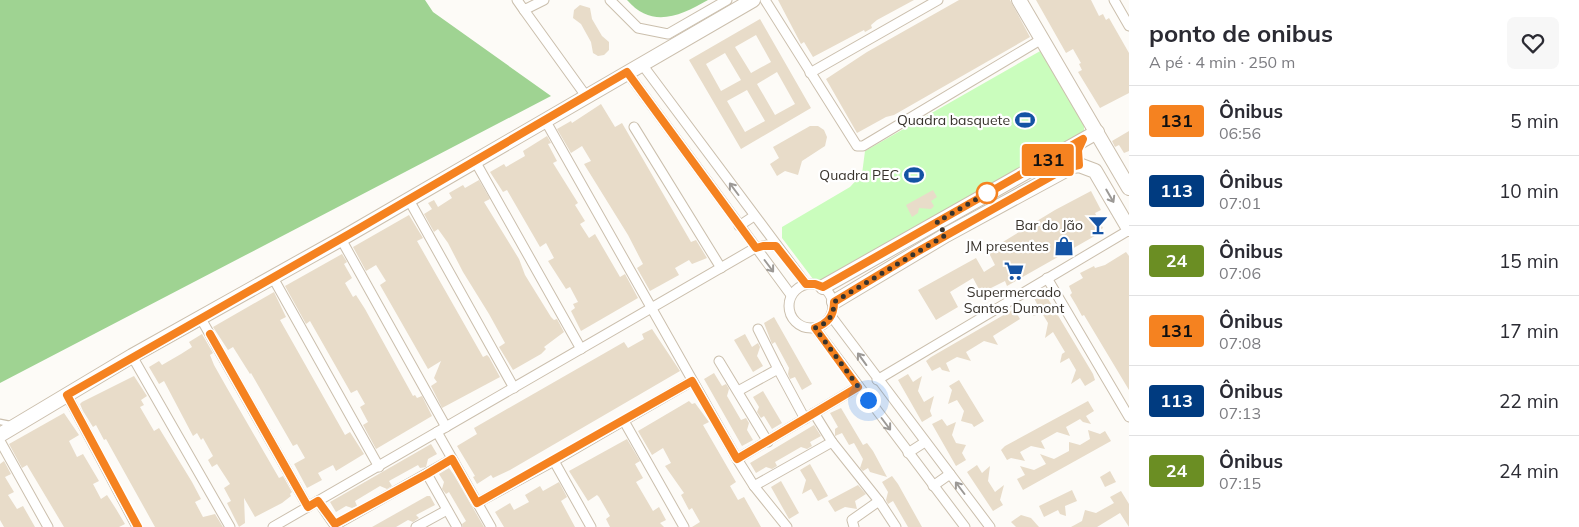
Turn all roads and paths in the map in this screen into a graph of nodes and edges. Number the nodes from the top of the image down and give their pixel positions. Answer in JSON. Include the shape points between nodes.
{"nodes":[{"id":1,"x":517,"y":0,"type":"edge"},
{"id":2,"x":544,"y":0,"type":"edge"},
{"id":3,"x":610,"y":0,"type":"edge"},
{"id":4,"x":727,"y":0,"type":"edge"},
{"id":5,"x":753,"y":0,"type":"edge"},
{"id":6,"x":765,"y":0,"type":"edge"},
{"id":7,"x":938,"y":0,"type":"edge"},
{"id":8,"x":1019,"y":0,"type":"edge"},
{"id":9,"x":1114,"y":0,"type":"edge"},
{"id":10,"x":524,"y":10,"type":"junction"},
{"id":11,"x":1129,"y":26,"type":"edge"},
{"id":12,"x":1042,"y":39,"type":"junction"},
{"id":13,"x":641,"y":63,"type":"junction"},
{"id":14,"x":627,"y":72,"type":"junction"},
{"id":15,"x":810,"y":73,"type":"junction"},
{"id":16,"x":586,"y":96,"type":"junction"},
{"id":17,"x":545,"y":120,"type":"junction"},
{"id":18,"x":634,"y":127,"type":"dead end"},
{"id":19,"x":1097,"y":132,"type":"junction"},
{"id":20,"x":1083,"y":139,"type":"junction"},
{"id":21,"x":1107,"y":149,"type":"junction"},
{"id":22,"x":475,"y":160,"type":"junction"},
{"id":23,"x":1079,"y":165,"type":"junction"},
{"id":24,"x":1095,"y":171,"type":"junction"},
{"id":25,"x":1129,"y":188,"type":"edge"},
{"id":26,"x":409,"y":200,"type":"junction"},
{"id":27,"x":754,"y":216,"type":"junction"},
{"id":28,"x":937,"y":222,"type":"junction"},
{"id":29,"x":739,"y":226,"type":"junction"},
{"id":30,"x":1129,"y":229,"type":"edge"},
{"id":31,"x":946,"y":235,"type":"junction"},
{"id":32,"x":341,"y":239,"type":"junction"},
{"id":33,"x":776,"y":246,"type":"junction"},
{"id":34,"x":756,"y":248,"type":"junction"},
{"id":35,"x":721,"y":268,"type":"junction"},
{"id":36,"x":272,"y":276,"type":"junction"},
{"id":37,"x":1047,"y":278,"type":"junction"},
{"id":38,"x":806,"y":284,"type":"junction"},
{"id":39,"x":823,"y":287,"type":"junction"},
{"id":40,"x":791,"y":295,"type":"junction"},
{"id":41,"x":834,"y":302,"type":"junction"},
{"id":42,"x":652,"y":308,"type":"junction"},
{"id":43,"x":831,"y":316,"type":"junction"},
{"id":44,"x":200,"y":317,"type":"junction"},
{"id":45,"x":815,"y":328,"type":"junction"},
{"id":46,"x":758,"y":329,"type":"dead end"},
{"id":47,"x":582,"y":349,"type":"junction"},
{"id":48,"x":132,"y":356,"type":"junction"},
{"id":49,"x":719,"y":361,"type":"dead end"},
{"id":50,"x":778,"y":369,"type":"junction"},
{"id":51,"x":877,"y":380,"type":"junction"},
{"id":52,"x":692,"y":381,"type":"junction"},
{"id":53,"x":858,"y":387,"type":"junction"},
{"id":54,"x":514,"y":388,"type":"junction"},
{"id":55,"x":738,"y":391,"type":"junction"},
{"id":56,"x":67,"y":395,"type":"junction"},
{"id":57,"x":814,"y":413,"type":"junction"},
{"id":58,"x":1129,"y":417,"type":"edge"},
{"id":59,"x":806,"y":419,"type":"junction"},
{"id":60,"x":624,"y":421,"type":"junction"},
{"id":61,"x":0,"y":422,"type":"edge"},
{"id":62,"x":16,"y":425,"type":"junction"},
{"id":63,"x":446,"y":427,"type":"junction"},
{"id":64,"x":437,"y":432,"type":"junction"},
{"id":65,"x":0,"y":434,"type":"edge"},
{"id":66,"x":0,"y":442,"type":"edge"},
{"id":67,"x":768,"y":442,"type":"junction"},
{"id":68,"x":832,"y":442,"type":"junction"},
{"id":69,"x":925,"y":442,"type":"junction"},
{"id":70,"x":908,"y":453,"type":"junction"},
{"id":71,"x":452,"y":459,"type":"junction"},
{"id":72,"x":737,"y":459,"type":"junction"},
{"id":73,"x":554,"y":461,"type":"junction"},
{"id":74,"x":379,"y":467,"type":"junction"},
{"id":75,"x":427,"y":474,"type":"junction"},
{"id":76,"x":950,"y":474,"type":"junction"},
{"id":77,"x":754,"y":486,"type":"junction"},
{"id":78,"x":933,"y":486,"type":"junction"},
{"id":79,"x":318,"y":501,"type":"junction"},
{"id":80,"x":879,"y":501,"type":"junction"},
{"id":81,"x":477,"y":503,"type":"junction"},
{"id":82,"x":308,"y":507,"type":"junction"},
{"id":83,"x":447,"y":510,"type":"junction"},
{"id":84,"x":48,"y":527,"type":"edge"},
{"id":85,"x":138,"y":527,"type":"edge"},
{"id":86,"x":230,"y":527,"type":"edge"},
{"id":87,"x":273,"y":527,"type":"edge"},
{"id":88,"x":416,"y":527,"type":"edge"},
{"id":89,"x":457,"y":527,"type":"edge"},
{"id":90,"x":491,"y":527,"type":"edge"},
{"id":91,"x":591,"y":527,"type":"edge"},
{"id":92,"x":684,"y":527,"type":"edge"},
{"id":93,"x":787,"y":527,"type":"edge"},
{"id":94,"x":854,"y":527,"type":"edge"},
{"id":95,"x":896,"y":527,"type":"edge"},
{"id":96,"x":965,"y":527,"type":"edge"},
{"id":97,"x":990,"y":527,"type":"edge"}],
"edges":[{"from":1,"to":10,"type":"street"},
{"from":2,"to":10,"type":"street"},
{"from":3,"to":4,"type":"street","via":[[638,28],[668,34]]},
{"from":5,"to":13,"type":"street"},
{"from":6,"to":15,"type":"street"},
{"from":7,"to":15,"type":"street"},
{"from":8,"to":12,"type":"street"},
{"from":9,"to":11,"type":"street"},
{"from":10,"to":16,"type":"street"},
{"from":12,"to":15,"type":"street","via":[[863,146],[854,145]]},
{"from":12,"to":19,"type":"street"},
{"from":13,"to":14,"type":"street"},
{"from":27,"to":13,"type":"street","one_way":true},
{"from":14,"to":16,"type":"street"},
{"from":14,"to":29,"type":"street"},
{"from":16,"to":17,"type":"street"},
{"from":17,"to":22,"type":"street"},
{"from":17,"to":42,"type":"street"},
{"from":18,"to":35,"type":"street"},
{"from":19,"to":20,"type":"street"},
{"from":19,"to":21,"type":"street"},
{"from":20,"to":23,"type":"street","via":[[1078,150]]},
{"from":20,"to":28,"type":"street"},
{"from":21,"to":24,"type":"street"},
{"from":21,"to":25,"type":"street"},
{"from":22,"to":26,"type":"street"},
{"from":22,"to":47,"type":"street"},
{"from":23,"to":24,"type":"street"},
{"from":23,"to":31,"type":"street","via":[[1066,168]]},
{"from":24,"to":30,"type":"street","one_way":true},
{"from":26,"to":32,"type":"street"},
{"from":26,"to":54,"type":"street"},
{"from":27,"to":29,"type":"street"},
{"from":27,"to":33,"type":"street"},
{"from":28,"to":31,"type":"street"},
{"from":28,"to":39,"type":"street"},
{"from":29,"to":34,"type":"street"},
{"from":30,"to":37,"type":"street"},
{"from":31,"to":41,"type":"street"},
{"from":32,"to":36,"type":"street"},
{"from":32,"to":63,"type":"street"},
{"from":33,"to":34,"type":"street"},
{"from":33,"to":38,"type":"street"},
{"from":34,"to":35,"type":"street"},
{"from":34,"to":40,"type":"street","one_way":true},
{"from":35,"to":42,"type":"street"},
{"from":36,"to":44,"type":"street"},
{"from":36,"to":74,"type":"street"},
{"from":37,"to":51,"type":"street"},
{"from":37,"to":58,"type":"street"},
{"from":38,"to":39,"type":"street"},
{"from":38,"to":40,"type":"street"},
{"from":39,"to":41,"type":"street"},
{"from":40,"to":45,"type":"street","via":[[788,307],[793,319],[803,327]]},
{"from":41,"to":43,"type":"street"},
{"from":42,"to":47,"type":"street"},
{"from":42,"to":52,"type":"street"},
{"from":43,"to":45,"type":"street","via":[[825,324]]},
{"from":51,"to":43,"type":"street","one_way":true},
{"from":44,"to":48,"type":"street"},
{"from":44,"to":82,"type":"street"},
{"from":45,"to":53,"type":"street"},
{"from":46,"to":50,"type":"street"},
{"from":47,"to":54,"type":"street"},
{"from":48,"to":56,"type":"street"},
{"from":48,"to":86,"type":"street"},
{"from":49,"to":55,"type":"street"},
{"from":50,"to":55,"type":"street"},
{"from":50,"to":59,"type":"street"},
{"from":51,"to":69,"type":"street"},
{"from":52,"to":60,"type":"street"},
{"from":52,"to":72,"type":"street"},
{"from":53,"to":57,"type":"street"},
{"from":53,"to":70,"type":"street","one_way":true},
{"from":54,"to":63,"type":"street"},
{"from":55,"to":67,"type":"street"},
{"from":56,"to":62,"type":"street"},
{"from":56,"to":85,"type":"street"},
{"from":57,"to":59,"type":"street"},
{"from":57,"to":68,"type":"street"},
{"from":59,"to":67,"type":"street"},
{"from":60,"to":73,"type":"street"},
{"from":60,"to":92,"type":"street"},
{"from":61,"to":62,"type":"lane"},
{"from":62,"to":65,"type":"street"},
{"from":63,"to":64,"type":"street"},
{"from":64,"to":71,"type":"street"},
{"from":64,"to":74,"type":"street"},
{"from":66,"to":84,"type":"street"},
{"from":67,"to":72,"type":"street"},
{"from":68,"to":77,"type":"street"},
{"from":68,"to":80,"type":"street"},
{"from":69,"to":70,"type":"street"},
{"from":69,"to":76,"type":"street"},
{"from":70,"to":78,"type":"street"},
{"from":71,"to":75,"type":"street"},
{"from":71,"to":81,"type":"street"},
{"from":72,"to":77,"type":"street"},
{"from":73,"to":81,"type":"street"},
{"from":73,"to":91,"type":"street"},
{"from":74,"to":79,"type":"street"},
{"from":75,"to":79,"type":"street","via":[[336,524]]},
{"from":75,"to":83,"type":"street"},
{"from":76,"to":78,"type":"street"},
{"from":97,"to":76,"type":"street","one_way":true},
{"from":77,"to":93,"type":"street"},
{"from":78,"to":96,"type":"street"},
{"from":79,"to":82,"type":"street"},
{"from":80,"to":94,"type":"street","via":[[852,520]]},
{"from":80,"to":95,"type":"street"},
{"from":81,"to":90,"type":"street"},
{"from":82,"to":87,"type":"street"},
{"from":83,"to":88,"type":"street"},
{"from":83,"to":89,"type":"street"}]}
